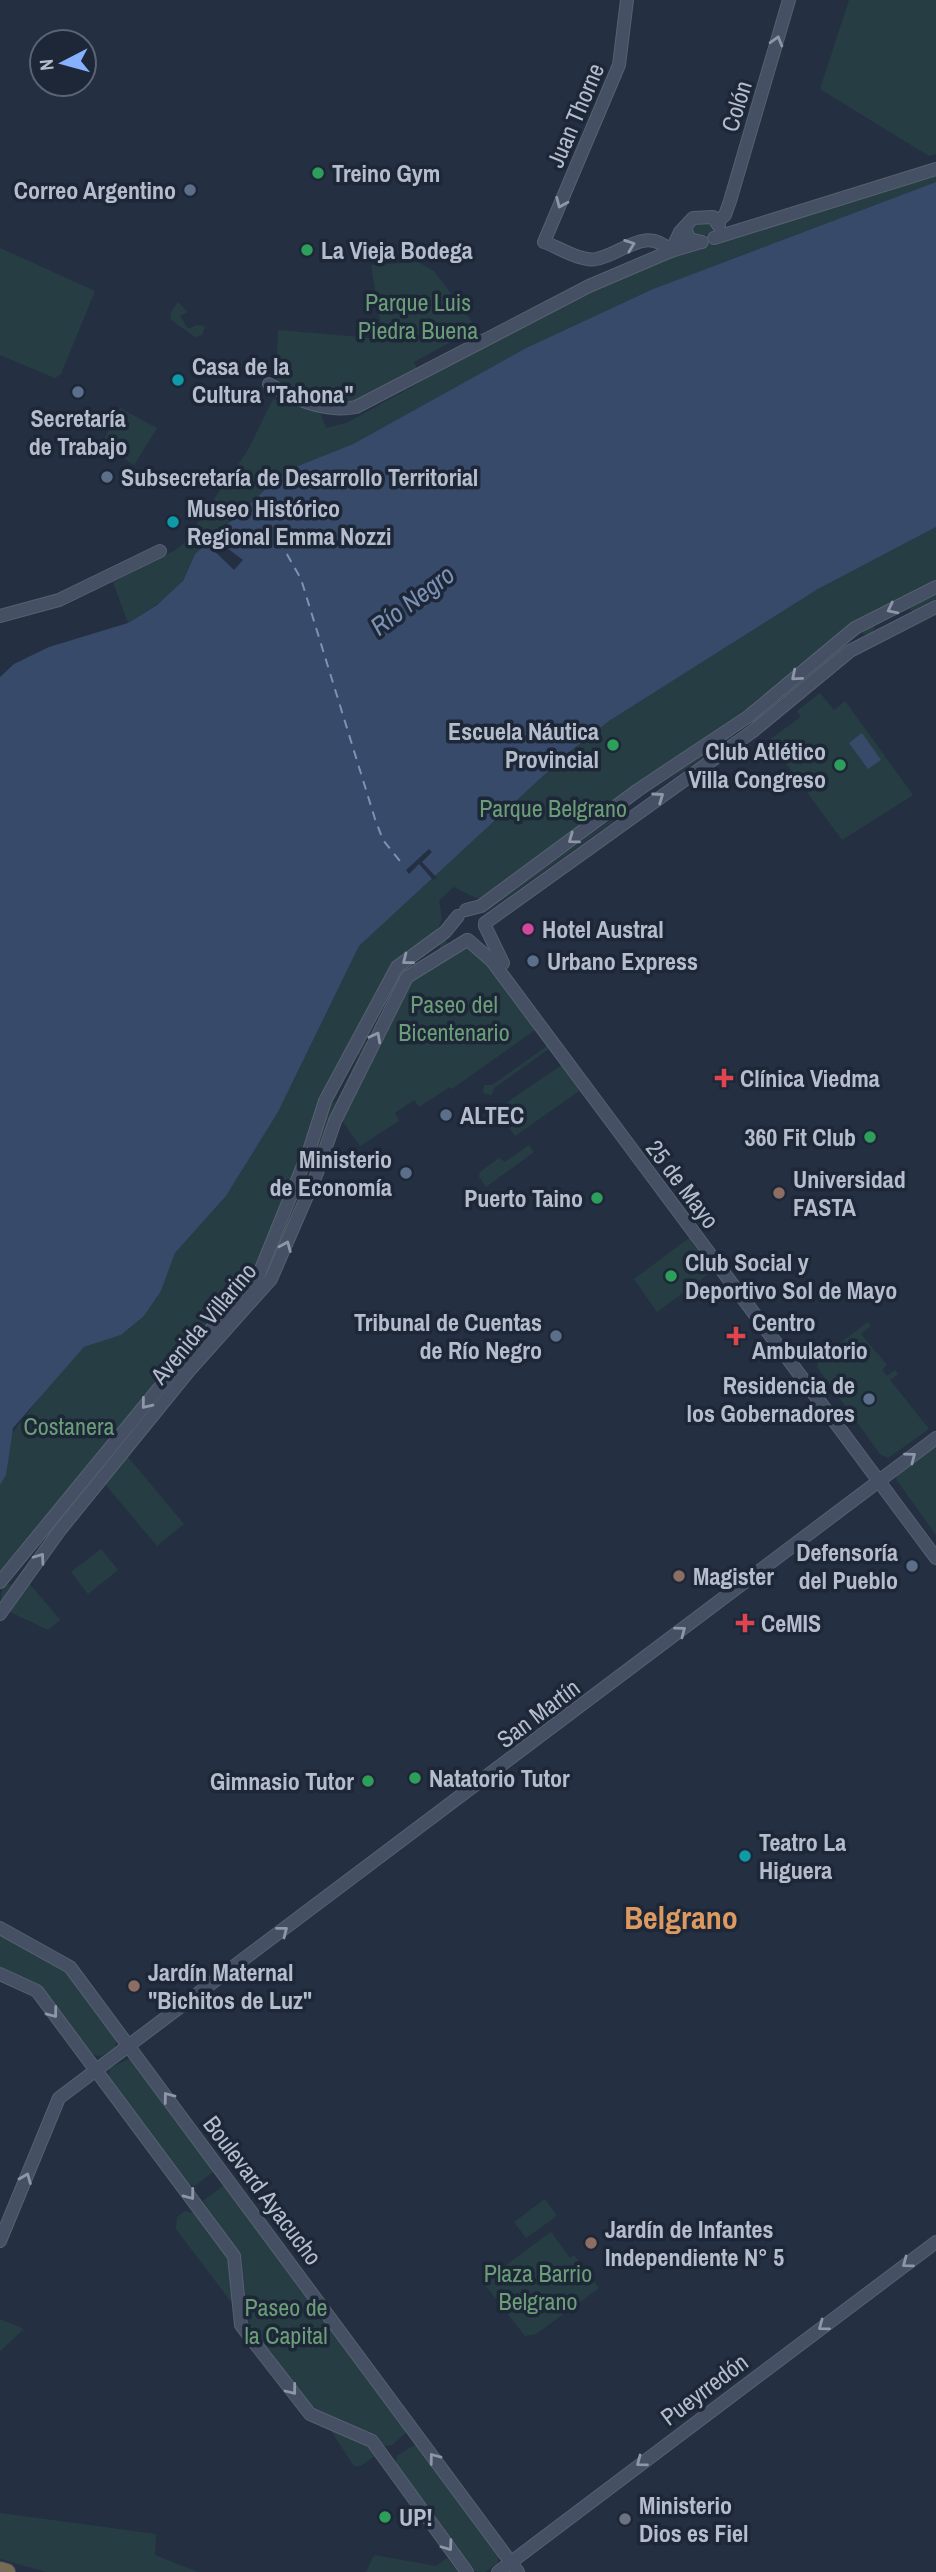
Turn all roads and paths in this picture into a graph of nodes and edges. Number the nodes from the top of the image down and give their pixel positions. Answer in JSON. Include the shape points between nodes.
{"nodes":[{"id":1,"x":627,"y":0,"type":"edge"},
{"id":2,"x":789,"y":0,"type":"edge"},
{"id":3,"x":936,"y":169,"type":"edge"},
{"id":4,"x":718,"y":222,"type":"junction"},
{"id":5,"x":749,"y":226,"type":"junction"},
{"id":6,"x":685,"y":227,"type":"junction"},
{"id":7,"x":714,"y":238,"type":"junction"},
{"id":8,"x":701,"y":242,"type":"junction"},
{"id":9,"x":671,"y":251,"type":"junction"},
{"id":10,"x":269,"y":384,"type":"dead end"},
{"id":11,"x":160,"y":551,"type":"dead end"},
{"id":12,"x":936,"y":587,"type":"edge"},
{"id":13,"x":936,"y":607,"type":"edge"},
{"id":14,"x":0,"y":616,"type":"edge"},
{"id":15,"x":462,"y":913,"type":"junction"},
{"id":16,"x":485,"y":925,"type":"junction"},
{"id":17,"x":467,"y":940,"type":"junction"},
{"id":18,"x":936,"y":1438,"type":"edge"},
{"id":19,"x":883,"y":1478,"type":"junction"},
{"id":20,"x":936,"y":1546,"type":"edge"},
{"id":21,"x":936,"y":1558,"type":"edge"},
{"id":22,"x":0,"y":1582,"type":"edge"},
{"id":23,"x":0,"y":1614,"type":"edge"},
{"id":24,"x":0,"y":1928,"type":"edge"},
{"id":25,"x":0,"y":1974,"type":"edge"},
{"id":26,"x":129,"y":2045,"type":"junction"},
{"id":27,"x":96,"y":2070,"type":"junction"},
{"id":28,"x":0,"y":2241,"type":"edge"},
{"id":29,"x":936,"y":2242,"type":"edge"},
{"id":30,"x":515,"y":2567,"type":"edge"},
{"id":31,"x":0,"y":2570,"type":"edge"},
{"id":32,"x":7,"y":2572,"type":"edge"},
{"id":33,"x":467,"y":2572,"type":"edge"},
{"id":34,"x":498,"y":2572,"type":"edge"}],
"edges":[{"from":1,"to":9,"type":"main road","name":"Juan Thorne","one_way":true,"via":[[619,65],[544,242],[591,259],[645,240]]},
{"from":4,"to":2,"type":"main road","name":"Colón","one_way":true,"via":[[730,201]]},
{"from":3,"to":5,"type":"main road"},
{"from":4,"to":5,"type":"main road"},
{"from":4,"to":6,"type":"main road","via":[[713,217],[697,217]]},
{"from":4,"to":7,"type":"main road"},
{"from":5,"to":7,"type":"main road"},
{"from":6,"to":8,"type":"main road","via":[[689,239]]},
{"from":6,"to":9,"type":"main road"},
{"from":7,"to":8,"type":"main road"},
{"from":8,"to":9,"type":"main road"},
{"from":9,"to":10,"type":"main road","via":[[589,286],[356,407],[320,407]]},
{"from":11,"to":14,"type":"main road","via":[[59,600]]},
{"from":12,"to":15,"type":"main road","name":"Avenida Villarino","one_way":true,"via":[[849,633],[749,716],[638,790],[481,906]]},
{"from":16,"to":13,"type":"main road","one_way":true,"via":[[753,731],[859,646]]},
{"from":15,"to":16,"type":"main road","via":[[479,913]]},
{"from":15,"to":17,"type":"main road","name":"25 de Mayo","via":[[456,930]]},
{"from":15,"to":22,"type":"main road","name":"Avenida Villarino","one_way":true,"via":[[445,932],[397,967],[325,1101],[257,1279],[174,1370]]},
{"from":16,"to":17,"type":"main road","via":[[481,936]]},
{"from":16,"to":19,"type":"main road","name":"25 de Mayo","via":[[498,957]]},
{"from":17,"to":19,"type":"main road","name":"25 de Mayo","via":[[492,961]]},
{"from":23,"to":17,"type":"main road","name":"Avenida Villarino","one_way":true,"via":[[60,1530],[188,1372],[271,1279],[335,1121],[407,977]]},
{"from":19,"to":18,"type":"main road","name":"San Martín","one_way":true},
{"from":19,"to":20,"type":"main road","name":"25 de Mayo"},
{"from":19,"to":21,"type":"main road","name":"25 de Mayo"},
{"from":26,"to":19,"type":"main road","name":"San Martín","one_way":true},
{"from":24,"to":26,"type":"main road","name":"Boulevard Ayacucho","via":[[70,1967]]},
{"from":25,"to":27,"type":"main road","one_way":true,"via":[[37,1991]]},
{"from":26,"to":27,"type":"main road","name":"San Martín"},
{"from":30,"to":26,"type":"main road","name":"Boulevard Ayacucho","one_way":true},
{"from":28,"to":27,"type":"main road","name":"San Martín","one_way":true,"via":[[59,2098]]},
{"from":27,"to":33,"type":"main road","one_way":true,"via":[[234,2256],[241,2325],[310,2414],[372,2441]]},
{"from":29,"to":30,"type":"main road","name":"Pueyrredón","one_way":true},
{"from":30,"to":34,"type":"main road","name":"Pueyrredón"},
{"from":31,"to":32,"type":"highway"}]}
